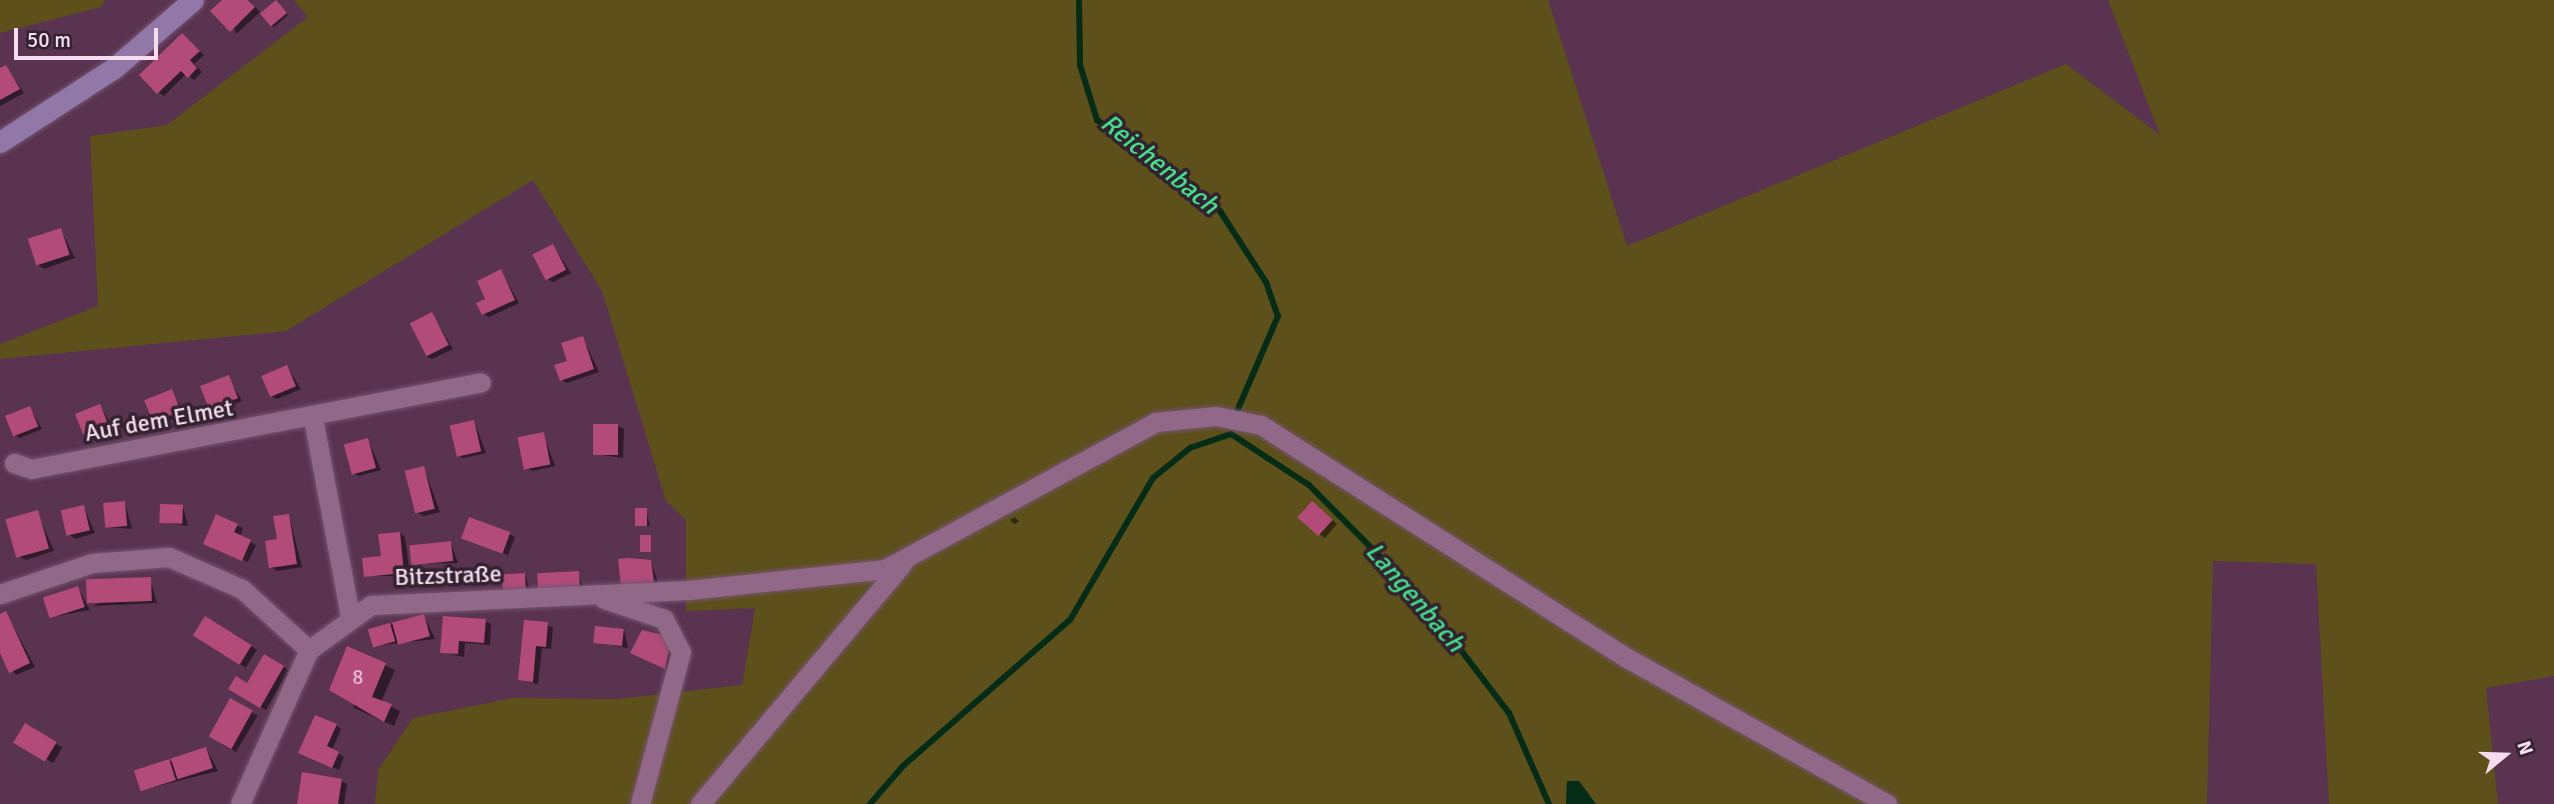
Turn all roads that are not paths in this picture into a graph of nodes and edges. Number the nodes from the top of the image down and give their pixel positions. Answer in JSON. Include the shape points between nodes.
{"nodes":[{"id":1,"x":192,"y":0,"type":"edge"},
{"id":2,"x":0,"y":142,"type":"edge"},
{"id":3,"x":481,"y":382,"type":"dead end"},
{"id":4,"x":313,"y":418,"type":"junction"},
{"id":5,"x":15,"y":463,"type":"dead end"},
{"id":6,"x":910,"y":555,"type":"junction"},
{"id":7,"x":0,"y":594,"type":"edge"},
{"id":8,"x":593,"y":596,"type":"junction"},
{"id":9,"x":350,"y":616,"type":"junction"},
{"id":10,"x":309,"y":650,"type":"junction"},
{"id":11,"x":240,"y":804,"type":"edge"},
{"id":12,"x":640,"y":804,"type":"edge"},
{"id":13,"x":700,"y":804,"type":"edge"},
{"id":14,"x":1887,"y":804,"type":"edge"}],
"edges":[{"from":1,"to":2,"type":"street","via":[[114,68]]},
{"from":3,"to":4,"type":"street","name":"Auf dem Elmet"},
{"from":4,"to":5,"type":"street","name":"Auf dem Elmet","via":[[31,469]]},
{"from":4,"to":9,"type":"street"},
{"from":6,"to":8,"type":"street","name":"Bitzstraße","via":[[884,569]]},
{"from":6,"to":13,"type":"street"},
{"from":6,"to":14,"type":"street","name":"Bitzstraße","via":[[1156,422],[1216,416],[1256,422],[1629,659]]},
{"from":7,"to":10,"type":"street","via":[[92,563],[169,557],[242,589]]},
{"from":8,"to":9,"type":"street","name":"Bitzstraße","via":[[406,599],[371,605]]},
{"from":8,"to":12,"type":"street","via":[[664,619],[681,652]]},
{"from":9,"to":10,"type":"street","name":"Bitzstraße"},
{"from":10,"to":11,"type":"street","name":"Bitzstraße"}]}
